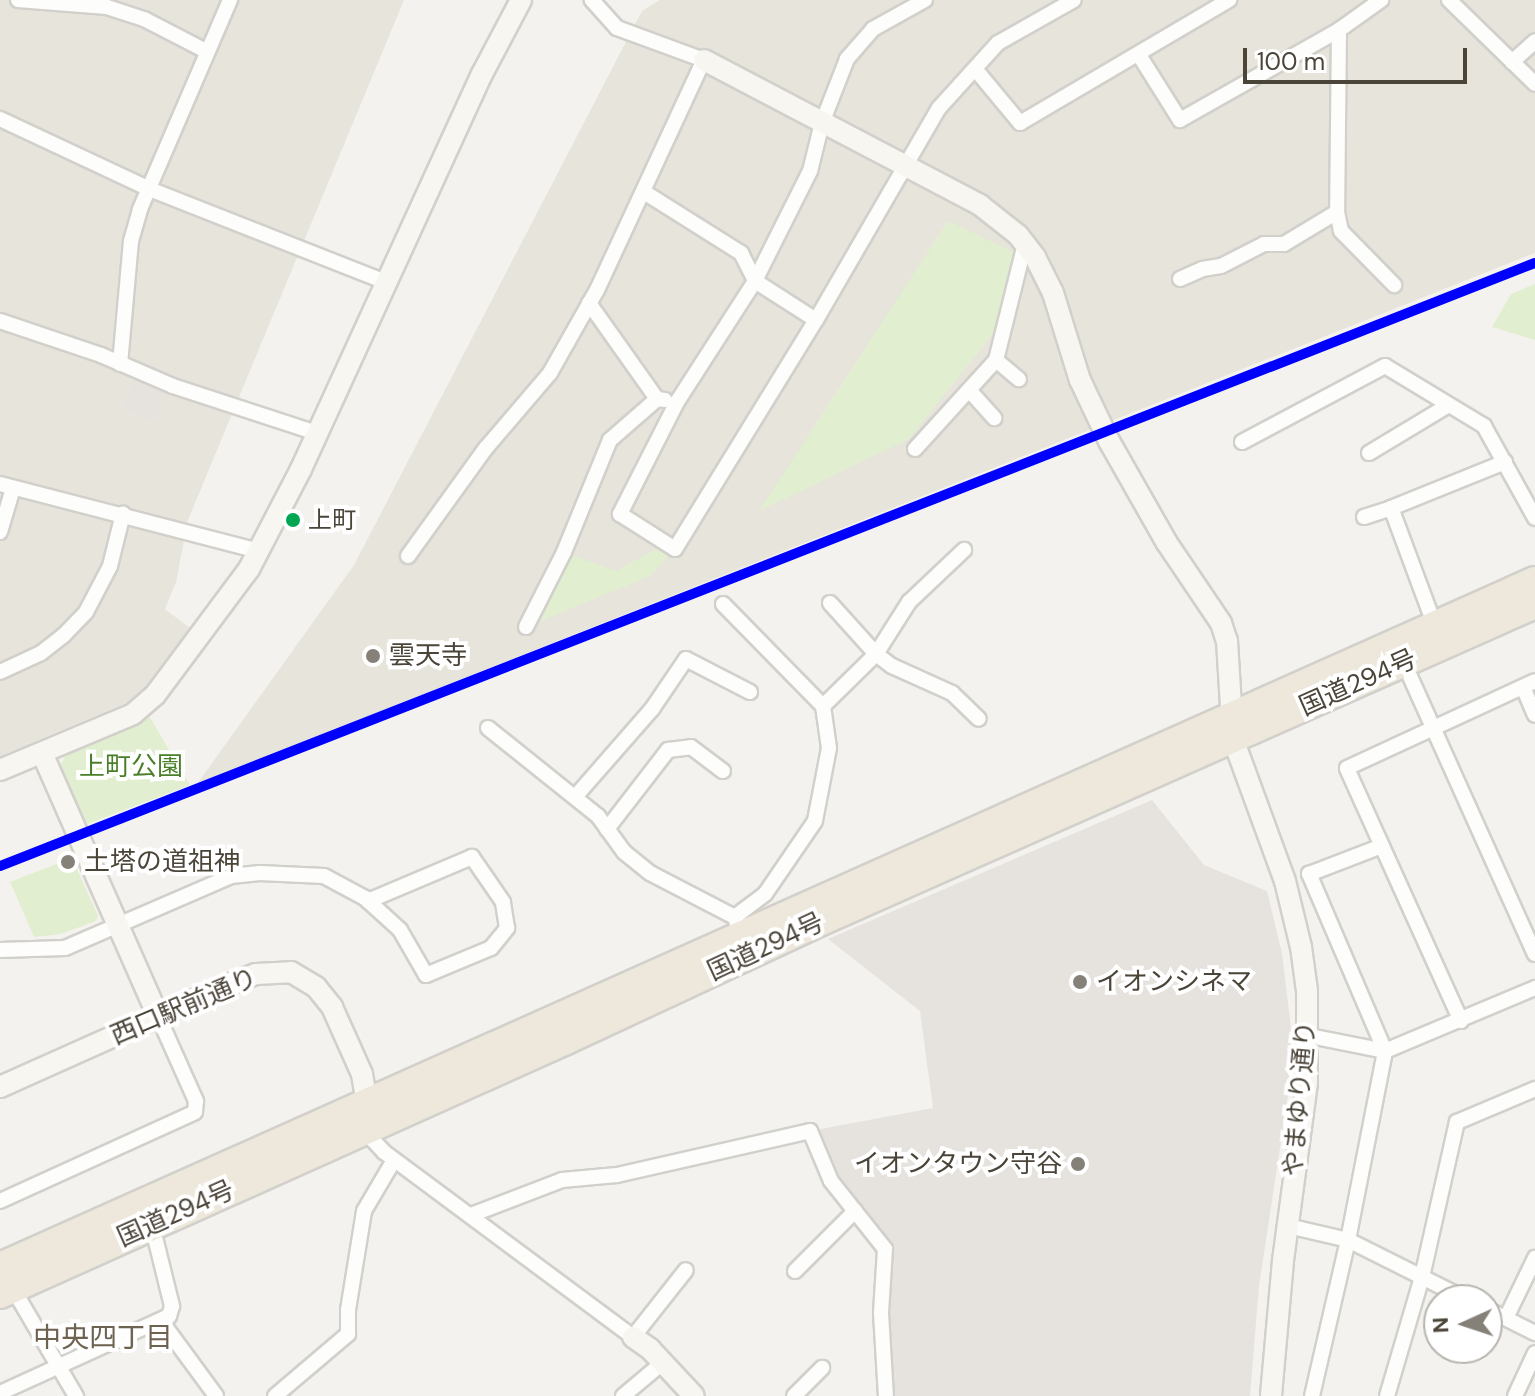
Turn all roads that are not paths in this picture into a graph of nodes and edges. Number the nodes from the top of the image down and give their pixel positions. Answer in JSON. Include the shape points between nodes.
{"nodes":[{"id":1,"x":18,"y":0,"type":"edge"},
{"id":2,"x":230,"y":0,"type":"edge"},
{"id":3,"x":521,"y":0,"type":"edge"},
{"id":4,"x":592,"y":0,"type":"edge"},
{"id":5,"x":925,"y":0,"type":"edge"},
{"id":6,"x":1074,"y":0,"type":"edge"},
{"id":7,"x":1229,"y":0,"type":"edge"},
{"id":8,"x":1381,"y":0,"type":"edge"},
{"id":9,"x":1449,"y":0,"type":"edge"},
{"id":10,"x":1339,"y":30,"type":"junction"},
{"id":11,"x":1535,"y":41,"type":"edge"},
{"id":12,"x":206,"y":51,"type":"junction"},
{"id":13,"x":1139,"y":55,"type":"junction"},
{"id":14,"x":704,"y":60,"type":"junction"},
{"id":15,"x":1512,"y":62,"type":"junction"},
{"id":16,"x":976,"y":70,"type":"junction"},
{"id":17,"x":1535,"y":84,"type":"edge"},
{"id":18,"x":0,"y":119,"type":"edge"},
{"id":19,"x":822,"y":123,"type":"junction"},
{"id":20,"x":905,"y":166,"type":"junction"},
{"id":21,"x":147,"y":188,"type":"junction"},
{"id":22,"x":644,"y":192,"type":"junction"},
{"id":23,"x":1337,"y":212,"type":"junction"},
{"id":24,"x":1025,"y":244,"type":"junction"},
{"id":25,"x":1180,"y":279,"type":"dead end"},
{"id":26,"x":755,"y":281,"type":"junction"},
{"id":27,"x":386,"y":282,"type":"junction"},
{"id":28,"x":1394,"y":285,"type":"dead end"},
{"id":29,"x":589,"y":303,"type":"junction"},
{"id":30,"x":816,"y":320,"type":"junction"},
{"id":31,"x":0,"y":321,"type":"edge"},
{"id":32,"x":996,"y":360,"type":"junction"},
{"id":33,"x":120,"y":364,"type":"junction"},
{"id":34,"x":1019,"y":379,"type":"dead end"},
{"id":35,"x":969,"y":390,"type":"junction"},
{"id":36,"x":657,"y":399,"type":"junction"},
{"id":37,"x":677,"y":402,"type":"junction"},
{"id":38,"x":1449,"y":405,"type":"junction"},
{"id":39,"x":994,"y":418,"type":"dead end"},
{"id":40,"x":317,"y":433,"type":"junction"},
{"id":41,"x":1242,"y":442,"type":"dead end"},
{"id":42,"x":915,"y":449,"type":"dead end"},
{"id":43,"x":1369,"y":453,"type":"dead end"},
{"id":44,"x":1505,"y":462,"type":"junction"},
{"id":45,"x":6,"y":486,"type":"edge"},
{"id":46,"x":1391,"y":508,"type":"junction"},
{"id":47,"x":123,"y":514,"type":"junction"},
{"id":48,"x":1364,"y":517,"type":"dead end"},
{"id":49,"x":1535,"y":518,"type":"edge"},
{"id":50,"x":0,"y":532,"type":"edge"},
{"id":51,"x":964,"y":550,"type":"dead end"},
{"id":52,"x":260,"y":551,"type":"junction"},
{"id":53,"x":408,"y":556,"type":"dead end"},
{"id":54,"x":1535,"y":581,"type":"edge"},
{"id":55,"x":830,"y":603,"type":"dead end"},
{"id":56,"x":723,"y":604,"type":"dead end"},
{"id":57,"x":1535,"y":604,"type":"edge"},
{"id":58,"x":1435,"y":626,"type":"junction"},
{"id":59,"x":526,"y":627,"type":"dead end"},
{"id":60,"x":876,"y":654,"type":"junction"},
{"id":61,"x":1404,"y":663,"type":"junction"},
{"id":62,"x":0,"y":672,"type":"edge"},
{"id":63,"x":1529,"y":684,"type":"edge"},
{"id":64,"x":750,"y":692,"type":"dead end"},
{"id":65,"x":823,"y":706,"type":"junction"},
{"id":66,"x":1535,"y":715,"type":"edge"},
{"id":67,"x":979,"y":719,"type":"dead end"},
{"id":68,"x":488,"y":728,"type":"dead end"},
{"id":69,"x":1232,"y":728,"type":"junction"},
{"id":70,"x":1433,"y":728,"type":"junction"},
{"id":71,"x":42,"y":753,"type":"junction"},
{"id":72,"x":0,"y":770,"type":"edge"},
{"id":73,"x":723,"y":771,"type":"dead end"},
{"id":74,"x":575,"y":797,"type":"junction"},
{"id":75,"x":607,"y":829,"type":"junction"},
{"id":76,"x":1382,"y":846,"type":"junction"},
{"id":77,"x":368,"y":901,"type":"junction"},
{"id":78,"x":118,"y":925,"type":"junction"},
{"id":79,"x":741,"y":936,"type":"junction"},
{"id":80,"x":0,"y":950,"type":"edge"},
{"id":81,"x":1535,"y":954,"type":"edge"},
{"id":82,"x":1535,"y":988,"type":"edge"},
{"id":83,"x":158,"y":1016,"type":"junction"},
{"id":84,"x":1461,"y":1021,"type":"junction"},
{"id":85,"x":1310,"y":1036,"type":"junction"},
{"id":86,"x":1385,"y":1051,"type":"junction"},
{"id":87,"x":0,"y":1087,"type":"edge"},
{"id":88,"x":1535,"y":1089,"type":"edge"},
{"id":89,"x":369,"y":1114,"type":"junction"},
{"id":90,"x":394,"y":1160,"type":"junction"},
{"id":91,"x":0,"y":1201,"type":"edge"},
{"id":92,"x":855,"y":1211,"type":"junction"},
{"id":93,"x":471,"y":1215,"type":"junction"},
{"id":94,"x":152,"y":1225,"type":"junction"},
{"id":95,"x":1288,"y":1226,"type":"junction"},
{"id":96,"x":1348,"y":1240,"type":"junction"},
{"id":97,"x":1535,"y":1258,"type":"edge"},
{"id":98,"x":0,"y":1267,"type":"edge"},
{"id":99,"x":686,"y":1270,"type":"dead end"},
{"id":100,"x":795,"y":1271,"type":"dead end"},
{"id":101,"x":1422,"y":1277,"type":"junction"},
{"id":102,"x":1436,"y":1284,"type":"edge"},
{"id":103,"x":10,"y":1296,"type":"edge"},
{"id":104,"x":1503,"y":1317,"type":"edge"},
{"id":105,"x":1506,"y":1318,"type":"junction"},
{"id":106,"x":161,"y":1321,"type":"junction"},
{"id":107,"x":1535,"y":1333,"type":"edge"},
{"id":108,"x":633,"y":1337,"type":"junction"},
{"id":109,"x":1535,"y":1353,"type":"edge"},
{"id":110,"x":661,"y":1364,"type":"junction"},
{"id":111,"x":57,"y":1367,"type":"junction"},
{"id":112,"x":822,"y":1368,"type":"dead end"},
{"id":113,"x":0,"y":1393,"type":"edge"},
{"id":114,"x":76,"y":1396,"type":"edge"},
{"id":115,"x":216,"y":1396,"type":"edge"},
{"id":116,"x":275,"y":1396,"type":"edge"},
{"id":117,"x":623,"y":1396,"type":"edge"},
{"id":118,"x":694,"y":1396,"type":"edge"},
{"id":119,"x":794,"y":1396,"type":"edge"},
{"id":120,"x":886,"y":1396,"type":"edge"},
{"id":121,"x":1271,"y":1396,"type":"edge"},
{"id":122,"x":1312,"y":1396,"type":"edge"},
{"id":123,"x":1387,"y":1396,"type":"edge"},
{"id":124,"x":1515,"y":1396,"type":"edge"}],
"edges":[{"from":1,"to":12,"type":"street","via":[[107,7],[144,19]]},
{"from":2,"to":12,"type":"street"},
{"from":3,"to":27,"type":"street"},
{"from":4,"to":14,"type":"street","via":[[617,28]]},
{"from":5,"to":19,"type":"street","via":[[873,29],[847,59]]},
{"from":6,"to":16,"type":"street","via":[[998,43]]},
{"from":7,"to":13,"type":"street"},
{"from":8,"to":10,"type":"street"},
{"from":9,"to":15,"type":"street"},
{"from":10,"to":13,"type":"street","via":[[1180,120]]},
{"from":10,"to":23,"type":"street"},
{"from":11,"to":15,"type":"street"},
{"from":12,"to":21,"type":"street"},
{"from":13,"to":16,"type":"street","via":[[1020,123]]},
{"from":14,"to":19,"type":"street","name":"やまゆり通り"},
{"from":14,"to":22,"type":"street"},
{"from":15,"to":17,"type":"street"},
{"from":16,"to":20,"type":"street","via":[[939,108]]},
{"from":18,"to":21,"type":"street"},
{"from":19,"to":20,"type":"street","name":"やまゆり通り"},
{"from":19,"to":26,"type":"street","via":[[810,171]]},
{"from":20,"to":24,"type":"street","name":"やまゆり通り","via":[[980,205]]},
{"from":20,"to":30,"type":"street"},
{"from":21,"to":27,"type":"street"},
{"from":21,"to":33,"type":"street","via":[[131,241]]},
{"from":22,"to":26,"type":"street","via":[[741,253]]},
{"from":22,"to":29,"type":"street"},
{"from":23,"to":25,"type":"street","via":[[1284,244],[1264,244]]},
{"from":23,"to":28,"type":"street","via":[[1341,231]]},
{"from":24,"to":32,"type":"street"},
{"from":24,"to":69,"type":"street","name":"やまゆり通り","via":[[1053,293],[1080,380],[1109,441],[1167,543],[1221,623],[1227,641]]},
{"from":26,"to":30,"type":"street"},
{"from":26,"to":37,"type":"street"},
{"from":27,"to":40,"type":"street"},
{"from":29,"to":36,"type":"street"},
{"from":29,"to":53,"type":"street","via":[[550,373],[486,448]]},
{"from":30,"to":37,"type":"street","via":[[675,549],[620,514]]},
{"from":31,"to":33,"type":"street"},
{"from":32,"to":34,"type":"street"},
{"from":32,"to":35,"type":"street"},
{"from":33,"to":40,"type":"street"},
{"from":35,"to":39,"type":"street"},
{"from":35,"to":42,"type":"street"},
{"from":36,"to":37,"type":"street"},
{"from":36,"to":59,"type":"street","via":[[610,440]]},
{"from":38,"to":41,"type":"street","via":[[1385,366]]},
{"from":38,"to":43,"type":"street"},
{"from":38,"to":44,"type":"street","via":[[1484,426]]},
{"from":40,"to":52,"type":"street"},
{"from":44,"to":46,"type":"street"},
{"from":44,"to":49,"type":"street"},
{"from":45,"to":47,"type":"street"},
{"from":45,"to":50,"type":"street"},
{"from":46,"to":48,"type":"street"},
{"from":46,"to":58,"type":"street"},
{"from":47,"to":52,"type":"street"},
{"from":47,"to":62,"type":"street","via":[[110,566],[86,612],[41,653]]},
{"from":51,"to":60,"type":"street","via":[[909,602]]},
{"from":52,"to":71,"type":"street","via":[[155,695],[119,722]]},
{"from":54,"to":58,"type":"highway","name":"国道294号"},
{"from":55,"to":60,"type":"street"},
{"from":56,"to":65,"type":"street"},
{"from":57,"to":61,"type":"highway","name":"国道294号"},
{"from":58,"to":69,"type":"highway","name":"国道294号"},
{"from":60,"to":65,"type":"street"},
{"from":60,"to":67,"type":"street","via":[[952,693]]},
{"from":61,"to":69,"type":"highway","name":"国道294号"},
{"from":61,"to":70,"type":"street"},
{"from":63,"to":66,"type":"street"},
{"from":63,"to":70,"type":"street"},
{"from":64,"to":74,"type":"street","via":[[686,659],[652,709]]},
{"from":65,"to":79,"type":"street","via":[[829,748],[815,821]]},
{"from":68,"to":74,"type":"street"},
{"from":69,"to":79,"type":"highway","name":"国道294号"},
{"from":69,"to":85,"type":"street","name":"やまゆり通り","via":[[1293,912]]},
{"from":70,"to":76,"type":"street","via":[[1347,768]]},
{"from":70,"to":81,"type":"street"},
{"from":71,"to":72,"type":"street"},
{"from":71,"to":78,"type":"street"},
{"from":73,"to":75,"type":"street","via":[[691,747],[668,750]]},
{"from":74,"to":75,"type":"street"},
{"from":75,"to":79,"type":"street","via":[[650,873]]},
{"from":76,"to":84,"type":"street"},
{"from":76,"to":86,"type":"street","via":[[1309,874]]},
{"from":77,"to":77,"type":"street","via":[[472,857],[503,902],[507,928],[491,948],[426,975],[400,930]]},
{"from":77,"to":78,"type":"street","via":[[324,876],[245,875]]},
{"from":78,"to":80,"type":"street","via":[[65,948]]},
{"from":78,"to":83,"type":"street"},
{"from":79,"to":89,"type":"highway","name":"国道294号"},
{"from":82,"to":84,"type":"street"},
{"from":83,"to":87,"type":"street","name":"西口駅前通り"},
{"from":83,"to":89,"type":"street","name":"西口駅前通り","via":[[256,974],[291,972],[305,977],[332,1007],[362,1074]]},
{"from":83,"to":91,"type":"street","via":[[196,1101],[195,1112]]},
{"from":84,"to":86,"type":"street"},
{"from":85,"to":86,"type":"street"},
{"from":85,"to":95,"type":"street","name":"やまゆり通り"},
{"from":86,"to":96,"type":"street"},
{"from":88,"to":101,"type":"street","via":[[1457,1122]]},
{"from":89,"to":90,"type":"street","via":[[372,1139]]},
{"from":89,"to":94,"type":"highway","name":"国道294号"},
{"from":89,"to":98,"type":"highway","name":"国道294号"},
{"from":90,"to":93,"type":"street"},
{"from":90,"to":116,"type":"street","via":[[364,1211],[348,1334]]},
{"from":92,"to":93,"type":"street","via":[[831,1181],[810,1131],[617,1175],[562,1180]]},
{"from":92,"to":100,"type":"street"},
{"from":92,"to":120,"type":"street","via":[[885,1249],[881,1313]]},
{"from":93,"to":108,"type":"street"},
{"from":94,"to":103,"type":"highway","name":"国道294号"},
{"from":94,"to":106,"type":"street","via":[[172,1306]]},
{"from":95,"to":96,"type":"street"},
{"from":95,"to":121,"type":"street","name":"やまゆり通り"},
{"from":96,"to":101,"type":"street"},
{"from":96,"to":122,"type":"street"},
{"from":97,"to":105,"type":"street"},
{"from":99,"to":108,"type":"street"},
{"from":101,"to":102,"type":"street"},
{"from":101,"to":123,"type":"street"},
{"from":103,"to":111,"type":"street"},
{"from":104,"to":105,"type":"street"},
{"from":105,"to":107,"type":"street"},
{"from":106,"to":111,"type":"street"},
{"from":106,"to":115,"type":"street"},
{"from":108,"to":110,"type":"street"},
{"from":109,"to":124,"type":"street"},
{"from":110,"to":117,"type":"street"},
{"from":110,"to":118,"type":"street"},
{"from":111,"to":113,"type":"street"},
{"from":111,"to":114,"type":"street"},
{"from":112,"to":119,"type":"street"}]}
